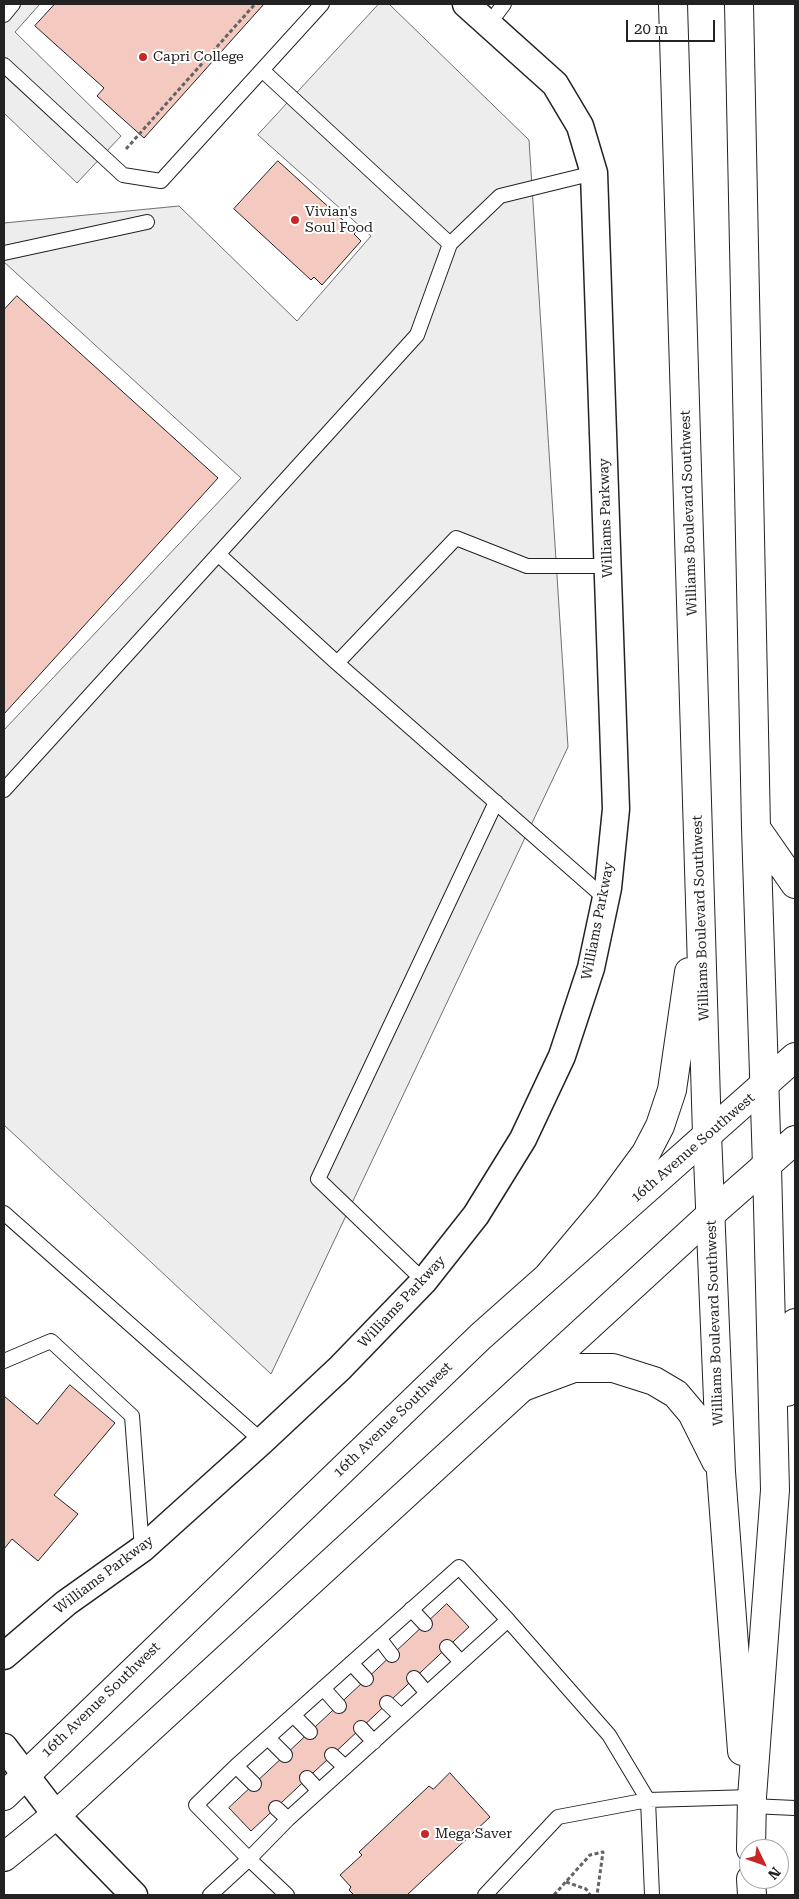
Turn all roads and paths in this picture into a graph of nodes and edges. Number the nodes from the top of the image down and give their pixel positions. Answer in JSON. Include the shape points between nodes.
{"nodes":[{"id":1,"x":14,"y":4,"type":"edge"},
{"id":2,"x":255,"y":4,"type":"edge"},
{"id":3,"x":322,"y":4,"type":"edge"},
{"id":4,"x":466,"y":4,"type":"edge"},
{"id":5,"x":504,"y":4,"type":"edge"},
{"id":6,"x":673,"y":4,"type":"edge"},
{"id":7,"x":739,"y":4,"type":"edge"},
{"id":8,"x":4,"y":15,"type":"edge"},
{"id":9,"x":489,"y":24,"type":"junction"},
{"id":10,"x":4,"y":65,"type":"edge"},
{"id":11,"x":262,"y":70,"type":"junction"},
{"id":12,"x":112,"y":164,"type":"junction"},
{"id":13,"x":594,"y":173,"type":"junction"},
{"id":14,"x":147,"y":222,"type":"dead end"},
{"id":15,"x":450,"y":244,"type":"junction"},
{"id":16,"x":4,"y":254,"type":"edge"},
{"id":17,"x":218,"y":554,"type":"junction"},
{"id":18,"x":608,"y":566,"type":"junction"},
{"id":19,"x":337,"y":663,"type":"junction"},
{"id":20,"x":4,"y":790,"type":"edge"},
{"id":21,"x":496,"y":802,"type":"junction"},
{"id":22,"x":756,"y":828,"type":"junction"},
{"id":23,"x":795,"y":884,"type":"edge"},
{"id":24,"x":700,"y":891,"type":"junction"},
{"id":25,"x":606,"y":899,"type":"junction"},
{"id":26,"x":795,"y":1057,"type":"edge"},
{"id":27,"x":764,"y":1086,"type":"junction"},
{"id":28,"x":708,"y":1134,"type":"junction"},
{"id":29,"x":795,"y":1140,"type":"edge"},
{"id":30,"x":767,"y":1166,"type":"junction"},
{"id":31,"x":4,"y":1213,"type":"edge"},
{"id":32,"x":711,"y":1214,"type":"junction"},
{"id":33,"x":550,"y":1274,"type":"junction"},
{"id":34,"x":424,"y":1281,"type":"junction"},
{"id":35,"x":795,"y":1322,"type":"edge"},
{"id":36,"x":4,"y":1361,"type":"edge"},
{"id":37,"x":523,"y":1387,"type":"junction"},
{"id":38,"x":262,"y":1441,"type":"junction"},
{"id":39,"x":721,"y":1472,"type":"junction"},
{"id":40,"x":775,"y":1490,"type":"junction"},
{"id":41,"x":142,"y":1549,"type":"junction"},
{"id":42,"x":411,"y":1609,"type":"junction"},
{"id":43,"x":508,"y":1620,"type":"junction"},
{"id":44,"x":425,"y":1624,"type":"dead end"},
{"id":45,"x":379,"y":1638,"type":"junction"},
{"id":46,"x":446,"y":1647,"type":"dead end"},
{"id":47,"x":392,"y":1655,"type":"dead end"},
{"id":48,"x":4,"y":1656,"type":"edge"},
{"id":49,"x":461,"y":1662,"type":"junction"},
{"id":50,"x":351,"y":1663,"type":"junction"},
{"id":51,"x":414,"y":1678,"type":"dead end"},
{"id":52,"x":366,"y":1679,"type":"dead end"},
{"id":53,"x":323,"y":1688,"type":"junction"},
{"id":54,"x":427,"y":1693,"type":"junction"},
{"id":55,"x":387,"y":1703,"type":"dead end"},
{"id":56,"x":339,"y":1706,"type":"dead end"},
{"id":57,"x":294,"y":1715,"type":"junction"},
{"id":58,"x":401,"y":1716,"type":"junction"},
{"id":59,"x":361,"y":1728,"type":"dead end"},
{"id":60,"x":310,"y":1732,"type":"dead end"},
{"id":61,"x":268,"y":1738,"type":"junction"},
{"id":62,"x":374,"y":1742,"type":"junction"},
{"id":63,"x":4,"y":1747,"type":"edge"},
{"id":64,"x":332,"y":1755,"type":"dead end"},
{"id":65,"x":285,"y":1756,"type":"dead end"},
{"id":66,"x":236,"y":1766,"type":"junction"},
{"id":67,"x":345,"y":1768,"type":"junction"},
{"id":68,"x":25,"y":1774,"type":"junction"},
{"id":69,"x":307,"y":1778,"type":"dead end"},
{"id":70,"x":254,"y":1784,"type":"dead end"},
{"id":71,"x":319,"y":1791,"type":"junction"},
{"id":72,"x":4,"y":1796,"type":"edge"},
{"id":73,"x":648,"y":1800,"type":"junction"},
{"id":74,"x":276,"y":1808,"type":"dead end"},
{"id":75,"x":795,"y":1808,"type":"edge"},
{"id":76,"x":56,"y":1815,"type":"junction"},
{"id":77,"x":750,"y":1816,"type":"edge"},
{"id":78,"x":288,"y":1819,"type":"junction"},
{"id":79,"x":4,"y":1857,"type":"edge"},
{"id":80,"x":249,"y":1859,"type":"junction"},
{"id":81,"x":566,"y":1882,"type":"junction"},
{"id":82,"x":134,"y":1895,"type":"edge"},
{"id":83,"x":210,"y":1895,"type":"edge"},
{"id":84,"x":288,"y":1895,"type":"edge"},
{"id":85,"x":485,"y":1895,"type":"edge"},
{"id":86,"x":554,"y":1895,"type":"edge"},
{"id":87,"x":590,"y":1895,"type":"edge"},
{"id":88,"x":598,"y":1895,"type":"edge"},
{"id":89,"x":652,"y":1895,"type":"edge"}],
"edges":[{"from":1,"to":8,"type":"lane"},
{"from":2,"to":12,"type":"path"},
{"from":3,"to":11,"type":"lane"},
{"from":4,"to":9,"type":"street","name":"Williams Parkway"},
{"from":5,"to":9,"type":"lane"},
{"from":6,"to":24,"type":"main road","name":"Williams Boulevard Southwest"},
{"from":7,"to":22,"type":"main road"},
{"from":9,"to":13,"type":"street","name":"Williams Parkway","via":[[556,84],[580,126]]},
{"from":10,"to":12,"type":"lane"},
{"from":11,"to":12,"type":"lane","via":[[161,181],[123,175]]},
{"from":11,"to":15,"type":"lane"},
{"from":13,"to":15,"type":"lane","via":[[500,196]]},
{"from":13,"to":18,"type":"street","name":"Williams Parkway"},
{"from":14,"to":16,"type":"lane"},
{"from":15,"to":17,"type":"lane","via":[[417,335]]},
{"from":17,"to":19,"type":"lane"},
{"from":17,"to":20,"type":"lane"},
{"from":18,"to":19,"type":"lane","via":[[527,566],[456,538]]},
{"from":18,"to":25,"type":"street","name":"Williams Parkway","via":[[616,809]]},
{"from":19,"to":21,"type":"lane"},
{"from":21,"to":25,"type":"lane"},
{"from":21,"to":34,"type":"lane","via":[[318,1179]]},
{"from":22,"to":23,"type":"main road"},
{"from":22,"to":27,"type":"main road"},
{"from":24,"to":28,"type":"main road","name":"Williams Boulevard Southwest"},
{"from":24,"to":33,"type":"main road","via":[[672,1090],[660,1126],[646,1154]]},
{"from":25,"to":34,"type":"street","name":"Williams Parkway","via":[[591,968],[562,1056],[523,1139],[476,1215]]},
{"from":26,"to":27,"type":"main road","name":"16th Avenue Southwest"},
{"from":27,"to":28,"type":"main road","name":"16th Avenue Southwest"},
{"from":27,"to":30,"type":"main road"},
{"from":28,"to":32,"type":"main road","name":"Williams Boulevard Southwest"},
{"from":28,"to":33,"type":"main road","name":"16th Avenue Southwest"},
{"from":29,"to":30,"type":"main road"},
{"from":30,"to":32,"type":"main road"},
{"from":30,"to":40,"type":"main road"},
{"from":31,"to":38,"type":"lane"},
{"from":32,"to":37,"type":"main road"},
{"from":32,"to":39,"type":"main road","name":"Williams Boulevard Southwest"},
{"from":33,"to":68,"type":"main road","name":"16th Avenue Southwest","via":[[480,1337]]},
{"from":34,"to":38,"type":"street","name":"Williams Parkway","via":[[340,1368]]},
{"from":35,"to":40,"type":"main road"},
{"from":36,"to":41,"type":"lane","via":[[51,1341],[132,1416]]},
{"from":37,"to":39,"type":"main road","via":[[574,1368],[613,1368],[654,1380],[676,1394],[692,1413]]},
{"from":37,"to":76,"type":"main road"},
{"from":38,"to":41,"type":"street","name":"Williams Parkway"},
{"from":39,"to":77,"type":"main road","name":"Williams Boulevard Southwest"},
{"from":40,"to":77,"type":"main road"},
{"from":41,"to":48,"type":"street","name":"Williams Parkway","via":[[66,1603]]},
{"from":42,"to":43,"type":"lane","via":[[459,1567]]},
{"from":42,"to":44,"type":"lane"},
{"from":42,"to":45,"type":"lane"},
{"from":43,"to":49,"type":"lane"},
{"from":43,"to":73,"type":"lane","via":[[609,1735]]},
{"from":45,"to":47,"type":"lane"},
{"from":45,"to":50,"type":"lane"},
{"from":46,"to":49,"type":"lane"},
{"from":49,"to":54,"type":"lane"},
{"from":50,"to":52,"type":"lane"},
{"from":50,"to":53,"type":"lane"},
{"from":51,"to":54,"type":"lane"},
{"from":53,"to":56,"type":"lane"},
{"from":53,"to":57,"type":"lane"},
{"from":54,"to":58,"type":"lane"},
{"from":55,"to":58,"type":"lane"},
{"from":57,"to":60,"type":"lane"},
{"from":57,"to":61,"type":"lane"},
{"from":58,"to":62,"type":"lane"},
{"from":59,"to":62,"type":"lane"},
{"from":61,"to":65,"type":"lane"},
{"from":61,"to":66,"type":"lane"},
{"from":62,"to":67,"type":"lane"},
{"from":63,"to":68,"type":"street"},
{"from":64,"to":67,"type":"lane"},
{"from":66,"to":70,"type":"lane"},
{"from":66,"to":80,"type":"lane","via":[[196,1805]]},
{"from":67,"to":71,"type":"lane"},
{"from":68,"to":72,"type":"main road","name":"16th Avenue Southwest"},
{"from":68,"to":76,"type":"street"},
{"from":69,"to":71,"type":"lane"},
{"from":71,"to":78,"type":"lane"},
{"from":73,"to":77,"type":"lane"},
{"from":73,"to":85,"type":"lane","via":[[558,1818]]},
{"from":73,"to":89,"type":"lane"},
{"from":74,"to":78,"type":"lane"},
{"from":75,"to":77,"type":"lane"},
{"from":76,"to":79,"type":"main road"},
{"from":76,"to":82,"type":"street"},
{"from":78,"to":80,"type":"lane"},
{"from":80,"to":83,"type":"lane"},
{"from":80,"to":84,"type":"lane"},
{"from":81,"to":86,"type":"path"},
{"from":81,"to":87,"type":"path","via":[[586,1889]]},
{"from":81,"to":88,"type":"path","via":[[590,1854],[603,1852]]}]}
